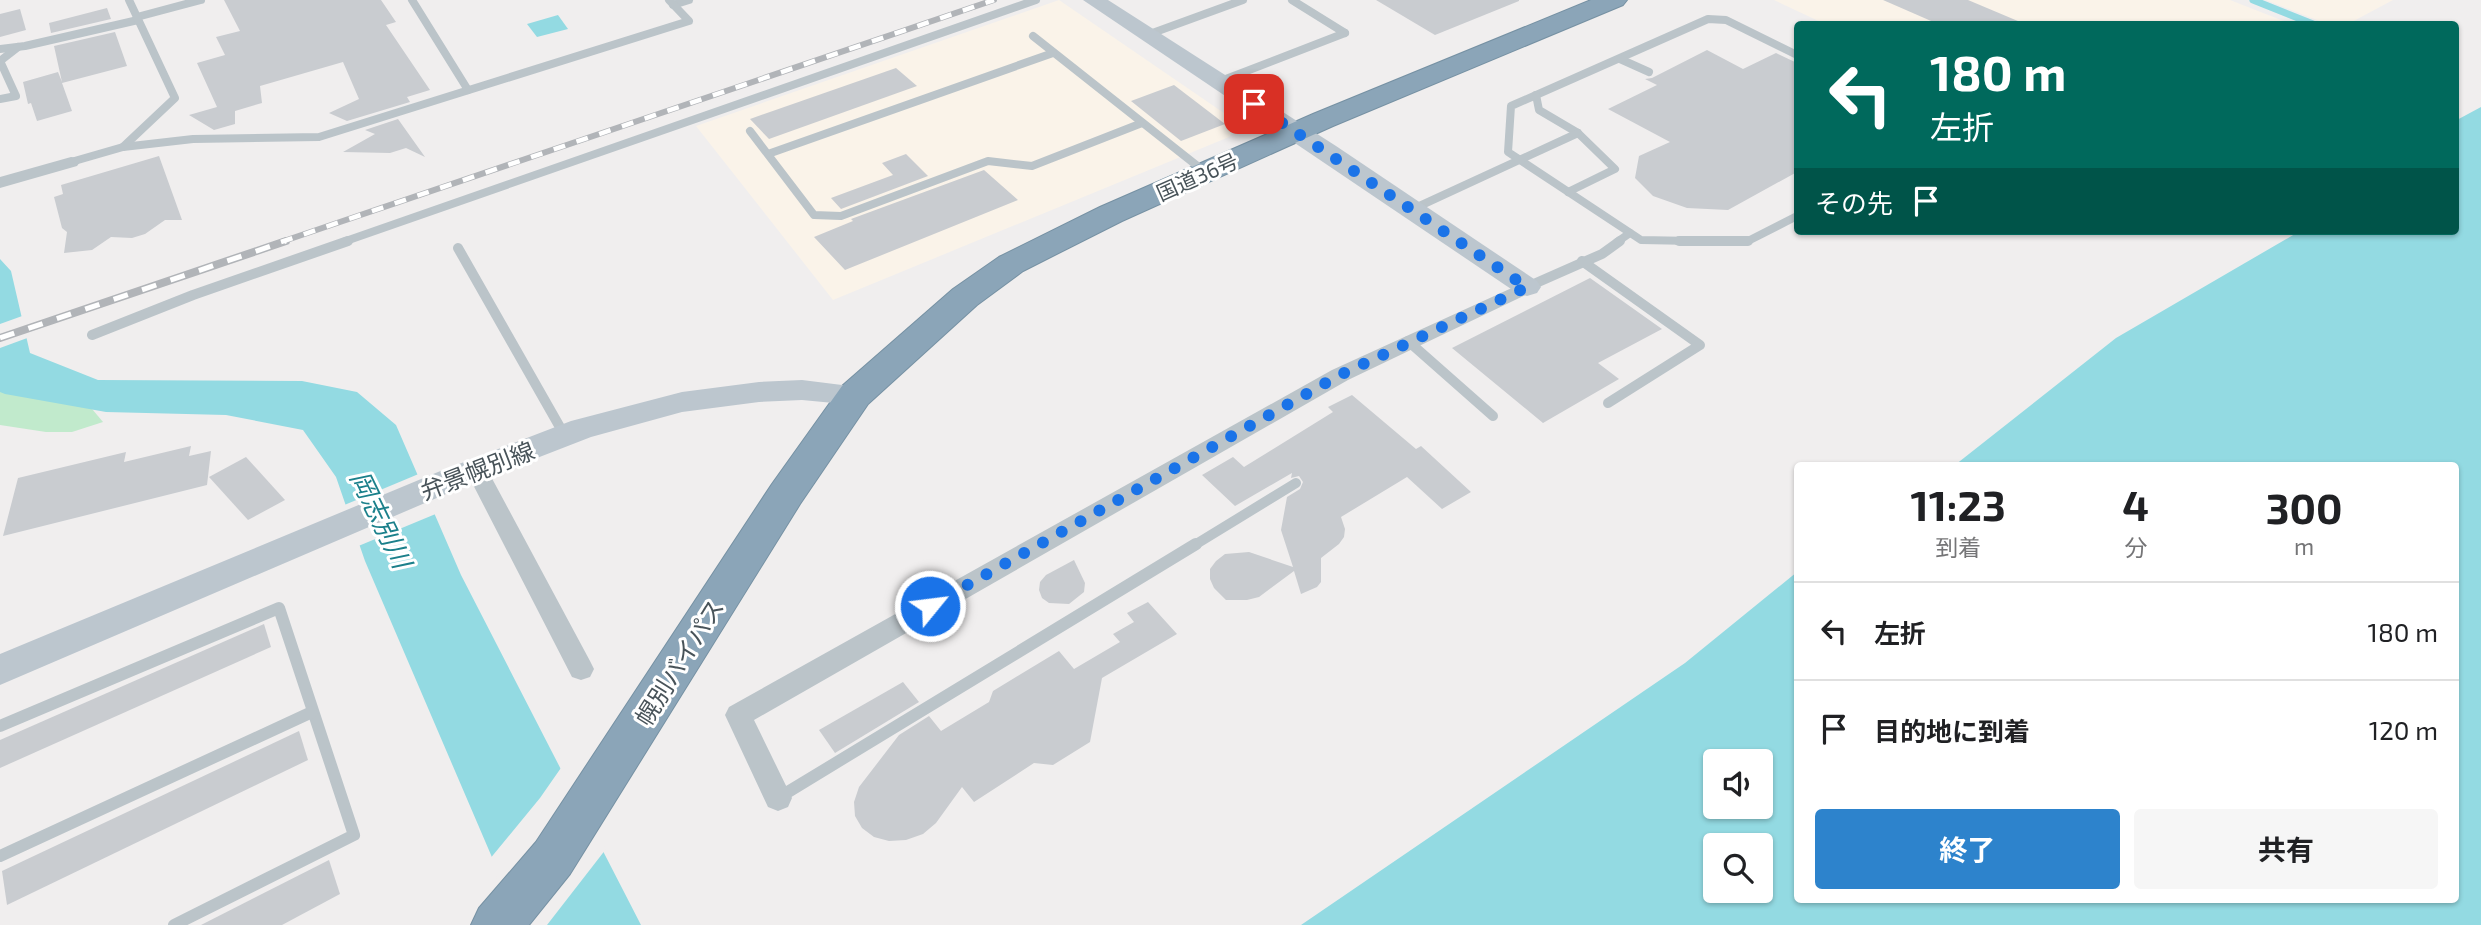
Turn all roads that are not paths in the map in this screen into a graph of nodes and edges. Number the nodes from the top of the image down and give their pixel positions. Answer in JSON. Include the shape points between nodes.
{"nodes":[{"id":1,"x":129,"y":0,"type":"edge"},
{"id":2,"x":201,"y":0,"type":"edge"},
{"id":3,"x":412,"y":0,"type":"edge"},
{"id":4,"x":689,"y":0,"type":"edge"},
{"id":5,"x":1036,"y":0,"type":"edge"},
{"id":6,"x":1094,"y":0,"type":"edge"},
{"id":7,"x":1243,"y":0,"type":"edge"},
{"id":8,"x":1292,"y":0,"type":"edge"},
{"id":9,"x":1614,"y":0,"type":"edge"},
{"id":10,"x":671,"y":2,"type":"edge"},
{"id":11,"x":137,"y":19,"type":"junction"},
{"id":12,"x":1147,"y":35,"type":"junction"},
{"id":13,"x":1033,"y":36,"type":"dead end"},
{"id":14,"x":19,"y":47,"type":"junction"},
{"id":15,"x":0,"y":48,"type":"edge"},
{"id":16,"x":1053,"y":53,"type":"junction"},
{"id":17,"x":1794,"y":54,"type":"edge"},
{"id":18,"x":1620,"y":59,"type":"junction"},
{"id":19,"x":1649,"y":72,"type":"dead end"},
{"id":20,"x":1218,"y":82,"type":"junction"},
{"id":21,"x":468,"y":90,"type":"junction"},
{"id":22,"x":1536,"y":95,"type":"junction"},
{"id":23,"x":0,"y":99,"type":"edge"},
{"id":24,"x":1142,"y":123,"type":"junction"},
{"id":25,"x":750,"y":131,"type":"dead end"},
{"id":26,"x":1296,"y":132,"type":"junction"},
{"id":27,"x":1578,"y":133,"type":"junction"},
{"id":28,"x":122,"y":147,"type":"junction"},
{"id":29,"x":768,"y":154,"type":"junction"},
{"id":30,"x":1519,"y":161,"type":"junction"},
{"id":31,"x":71,"y":162,"type":"joint"},
{"id":32,"x":1205,"y":172,"type":"junction"},
{"id":33,"x":0,"y":183,"type":"edge"},
{"id":34,"x":1567,"y":192,"type":"junction"},
{"id":35,"x":1413,"y":209,"type":"junction"},
{"id":36,"x":1794,"y":218,"type":"edge"},
{"id":37,"x":1630,"y":233,"type":"junction"},
{"id":38,"x":458,"y":247,"type":"dead end"},
{"id":39,"x":1582,"y":261,"type":"junction"},
{"id":40,"x":1527,"y":287,"type":"junction"},
{"id":41,"x":92,"y":335,"type":"dead end"},
{"id":42,"x":1408,"y":341,"type":"junction"},
{"id":43,"x":855,"y":395,"type":"junction"},
{"id":44,"x":1608,"y":403,"type":"dead end"},
{"id":45,"x":1493,"y":416,"type":"dead end"},
{"id":46,"x":565,"y":436,"type":"junction"},
{"id":47,"x":463,"y":475,"type":"junction"},
{"id":48,"x":1296,"y":483,"type":"dead end"},
{"id":49,"x":581,"y":669,"type":"dead end"},
{"id":50,"x":0,"y":670,"type":"edge"},
{"id":51,"x":312,"y":712,"type":"junction"},
{"id":52,"x":0,"y":726,"type":"edge"},
{"id":53,"x":778,"y":798,"type":"joint"},
{"id":54,"x":0,"y":856,"type":"edge"},
{"id":55,"x":174,"y":925,"type":"edge"},
{"id":56,"x":497,"y":925,"type":"edge"}],
"edges":[{"from":1,"to":11,"type":"lane"},
{"from":2,"to":11,"type":"lane"},
{"from":3,"to":21,"type":"lane"},
{"from":4,"to":10,"type":"lane"},
{"from":5,"to":41,"type":"lane"},
{"from":6,"to":12,"type":"street"},
{"from":7,"to":12,"type":"lane"},
{"from":8,"to":20,"type":"lane","via":[[1345,33]]},
{"from":9,"to":26,"type":"highway","name":"国道36号"},
{"from":10,"to":21,"type":"lane","via":[[689,21]]},
{"from":11,"to":14,"type":"lane"},
{"from":11,"to":28,"type":"lane","via":[[175,98]]},
{"from":12,"to":20,"type":"street"},
{"from":13,"to":16,"type":"lane"},
{"from":14,"to":15,"type":"lane"},
{"from":14,"to":23,"type":"lane","via":[[0,61],[16,96]]},
{"from":16,"to":24,"type":"lane"},
{"from":16,"to":29,"type":"lane"},
{"from":17,"to":18,"type":"lane","via":[[1726,20],[1708,19]]},
{"from":18,"to":19,"type":"lane"},
{"from":18,"to":22,"type":"lane"},
{"from":20,"to":26,"type":"street"},
{"from":21,"to":28,"type":"lane","via":[[318,137],[193,139]]},
{"from":22,"to":27,"type":"lane","via":[[1539,110]]},
{"from":22,"to":30,"type":"lane","via":[[1511,106],[1508,152]]},
{"from":24,"to":29,"type":"lane","via":[[1032,166],[988,161],[841,216],[814,215]]},
{"from":24,"to":32,"type":"lane"},
{"from":25,"to":29,"type":"lane"},
{"from":26,"to":32,"type":"highway","name":"国道36号"},
{"from":26,"to":35,"type":"street"},
{"from":27,"to":30,"type":"lane"},
{"from":27,"to":34,"type":"lane","via":[[1615,169]]},
{"from":28,"to":31,"type":"lane"},
{"from":30,"to":34,"type":"lane"},
{"from":30,"to":35,"type":"lane"},
{"from":31,"to":33,"type":"street"},
{"from":32,"to":43,"type":"highway","name":"国道36号","via":[[1011,264],[965,297]]},
{"from":34,"to":37,"type":"lane"},
{"from":35,"to":40,"type":"street"},
{"from":36,"to":37,"type":"lane","via":[[1746,243],[1641,240]]},
{"from":37,"to":39,"type":"lane","via":[[1602,254]]},
{"from":38,"to":46,"type":"lane"},
{"from":39,"to":40,"type":"lane"},
{"from":39,"to":44,"type":"lane","via":[[1700,345]]},
{"from":40,"to":42,"type":"street"},
{"from":42,"to":45,"type":"lane"},
{"from":42,"to":53,"type":"street","via":[[738,715]]},
{"from":43,"to":46,"type":"street","name":"弁景幌別線","via":[[802,390],[682,402]]},
{"from":43,"to":56,"type":"highway","name":"幌別バイパス","via":[[792,484],[553,858]]},
{"from":46,"to":47,"type":"street","name":"弁景幌別線"},
{"from":47,"to":49,"type":"street"},
{"from":47,"to":50,"type":"street","name":"弁景幌別線"},
{"from":48,"to":53,"type":"lane"},
{"from":51,"to":52,"type":"lane","via":[[279,608]]},
{"from":51,"to":54,"type":"lane"},
{"from":51,"to":55,"type":"lane","via":[[354,835]]}]}
